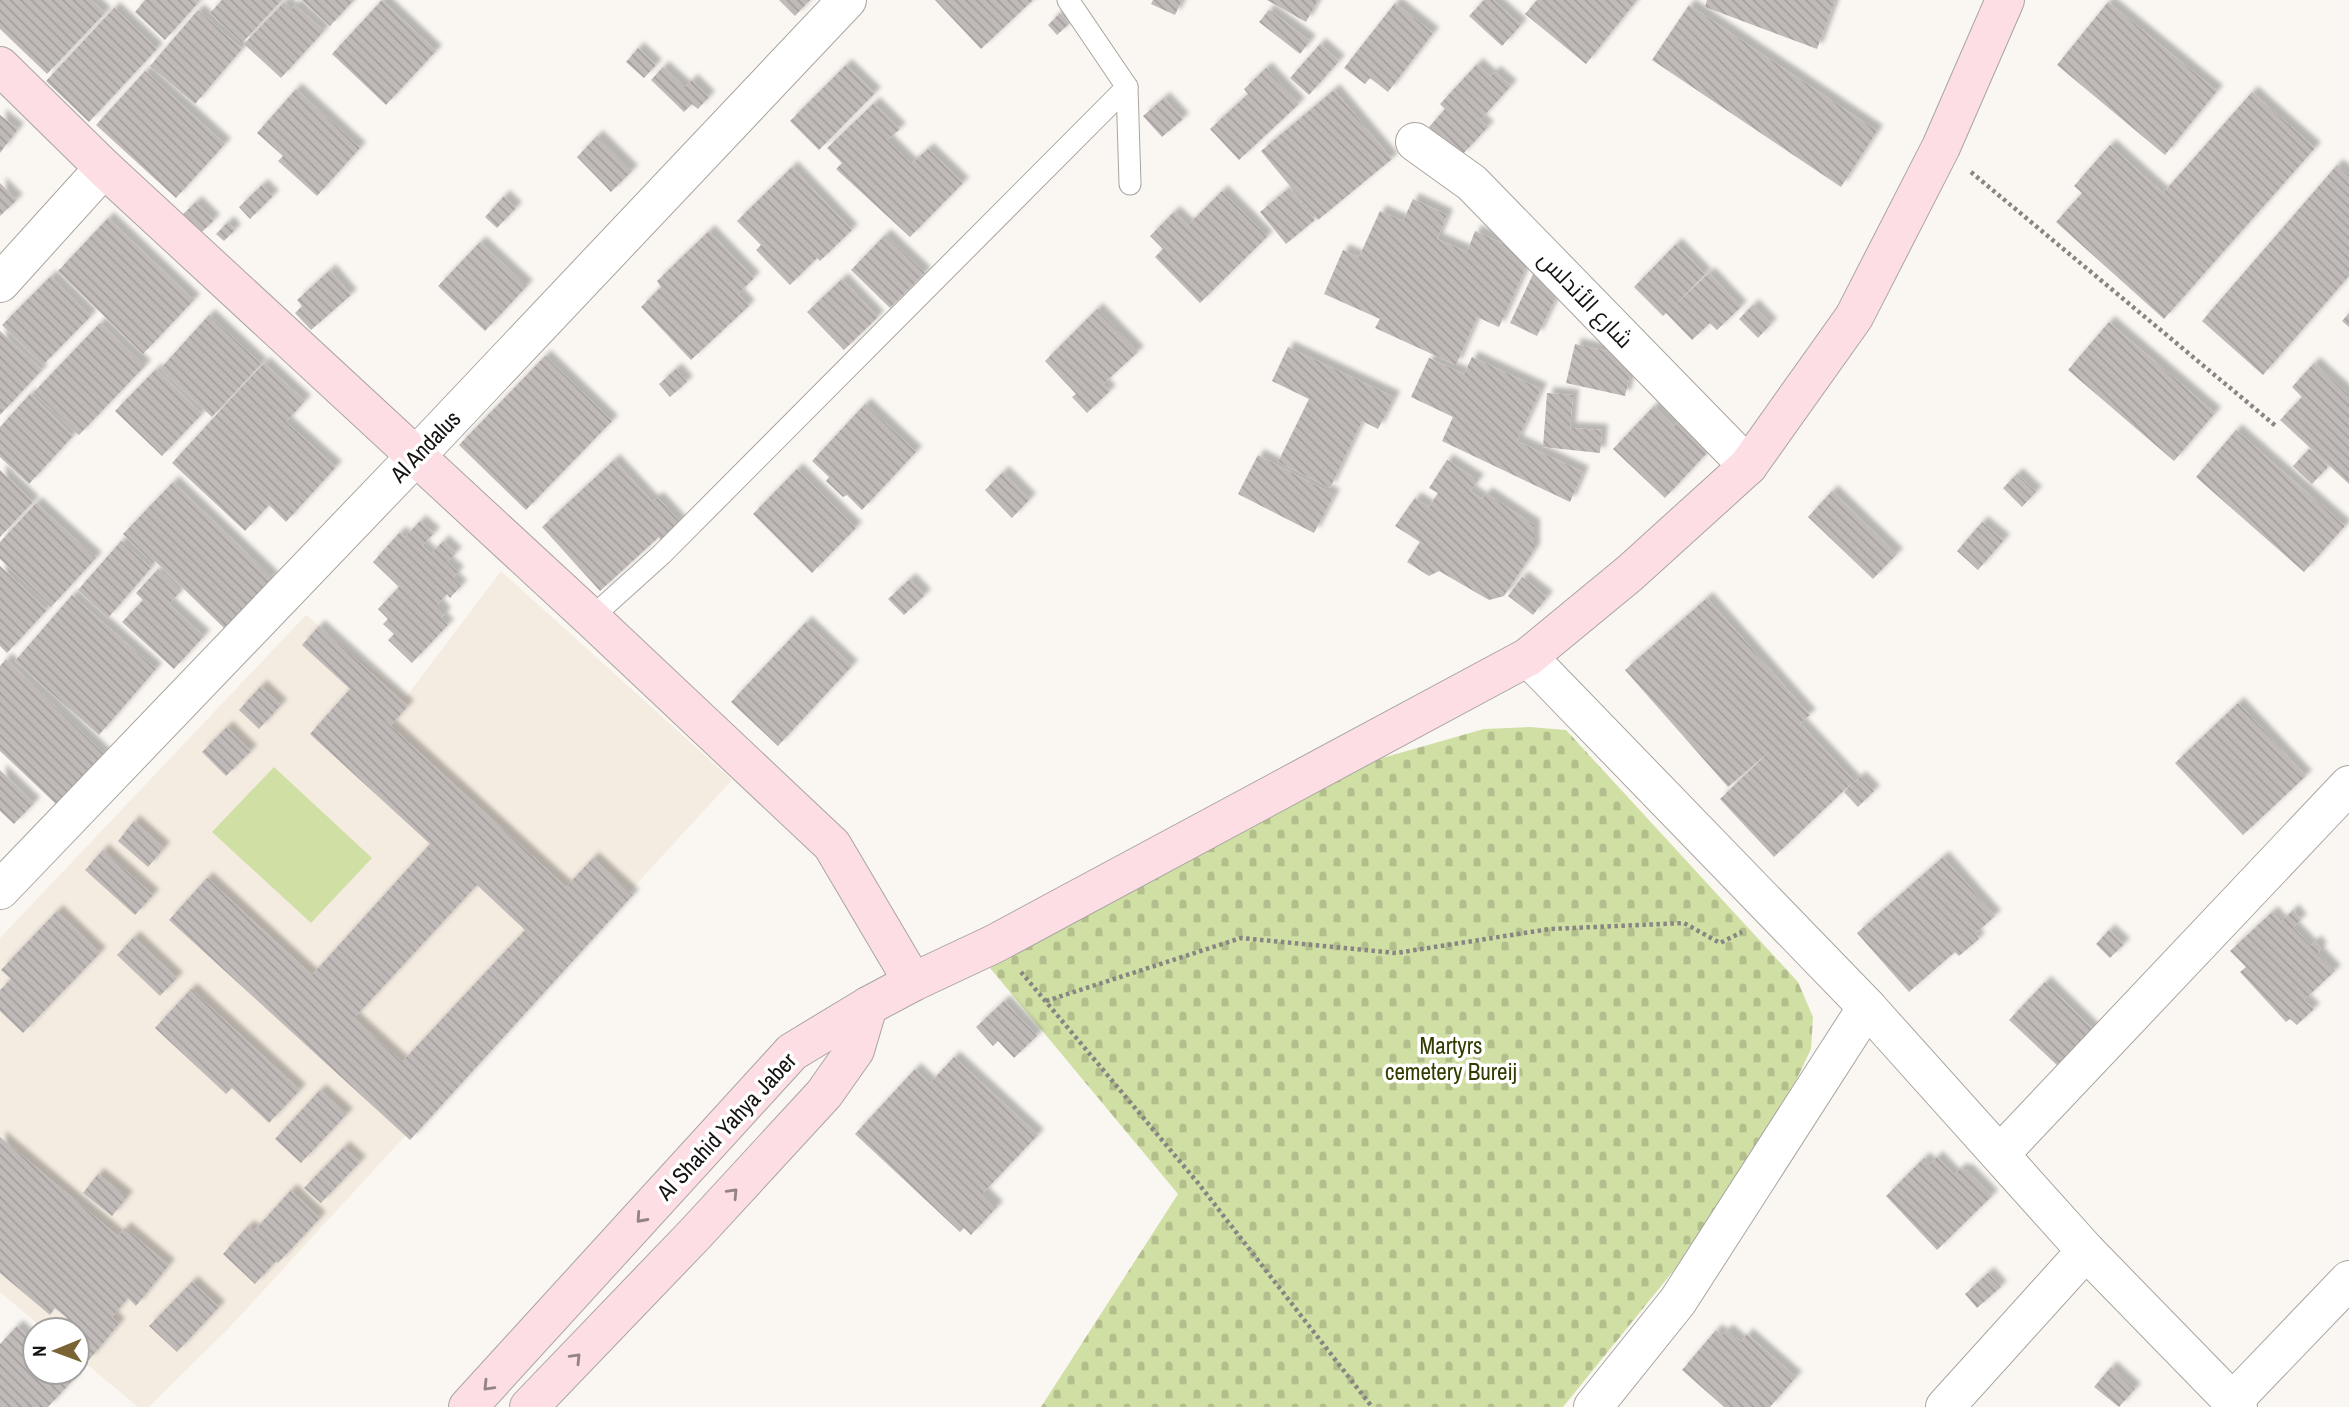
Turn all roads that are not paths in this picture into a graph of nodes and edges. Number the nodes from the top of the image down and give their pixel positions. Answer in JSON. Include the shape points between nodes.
{"nodes":[{"id":1,"x":848,"y":0,"type":"edge"},
{"id":2,"x":1068,"y":0,"type":"edge"},
{"id":3,"x":2005,"y":0,"type":"edge"},
{"id":4,"x":0,"y":66,"type":"edge"},
{"id":5,"x":1127,"y":87,"type":"junction"},
{"id":6,"x":1415,"y":142,"type":"dead end"},
{"id":7,"x":104,"y":168,"type":"junction"},
{"id":8,"x":1130,"y":184,"type":"dead end"},
{"id":9,"x":0,"y":283,"type":"edge"},
{"id":10,"x":415,"y":457,"type":"junction"},
{"id":11,"x":1748,"y":466,"type":"junction"},
{"id":12,"x":591,"y":618,"type":"junction"},
{"id":13,"x":1528,"y":657,"type":"junction"},
{"id":14,"x":2349,"y":785,"type":"edge"},
{"id":15,"x":0,"y":890,"type":"edge"},
{"id":16,"x":913,"y":982,"type":"junction"},
{"id":17,"x":868,"y":1006,"type":"junction"},
{"id":18,"x":1867,"y":1007,"type":"junction"},
{"id":19,"x":2000,"y":1154,"type":"junction"},
{"id":20,"x":2086,"y":1251,"type":"junction"},
{"id":21,"x":2349,"y":1280,"type":"edge"},
{"id":22,"x":2235,"y":1404,"type":"edge"},
{"id":23,"x":468,"y":1407,"type":"edge"},
{"id":24,"x":529,"y":1407,"type":"edge"},
{"id":25,"x":1593,"y":1407,"type":"edge"},
{"id":26,"x":1945,"y":1407,"type":"edge"}],
"edges":[{"from":1,"to":10,"type":"street","name":"Al Andalus"},
{"from":2,"to":5,"type":"lane"},
{"from":3,"to":11,"type":"street","name":"Al Shahid Yahya Jaber","via":[[1941,147],[1854,317]]},
{"from":4,"to":7,"type":"street"},
{"from":5,"to":8,"type":"lane"},
{"from":5,"to":12,"type":"lane","via":[[662,554]]},
{"from":6,"to":11,"type":"street","name":"شارع الأندلس","via":[[1472,183]]},
{"from":7,"to":9,"type":"street"},
{"from":7,"to":10,"type":"street"},
{"from":10,"to":12,"type":"street"},
{"from":10,"to":15,"type":"street","name":"Al Andalus"},
{"from":11,"to":13,"type":"street","name":"Al Shahid Yahya Jaber"},
{"from":12,"to":16,"type":"street","via":[[832,845]]},
{"from":13,"to":16,"type":"street","name":"Al Shahid Yahya Jaber","via":[[994,944]]},
{"from":13,"to":18,"type":"street"},
{"from":14,"to":19,"type":"street"},
{"from":16,"to":17,"type":"street","name":"Al Shahid Yahya Jaber"},
{"from":17,"to":23,"type":"street","name":"Al Shahid Yahya Jaber","one_way":true,"via":[[792,1052]]},
{"from":24,"to":17,"type":"street","one_way":true,"via":[[824,1094],[855,1050]]},
{"from":18,"to":19,"type":"street"},
{"from":18,"to":25,"type":"street","via":[[1678,1300]]},
{"from":19,"to":20,"type":"street"},
{"from":20,"to":22,"type":"street"},
{"from":20,"to":26,"type":"street"},
{"from":21,"to":22,"type":"street"}]}
